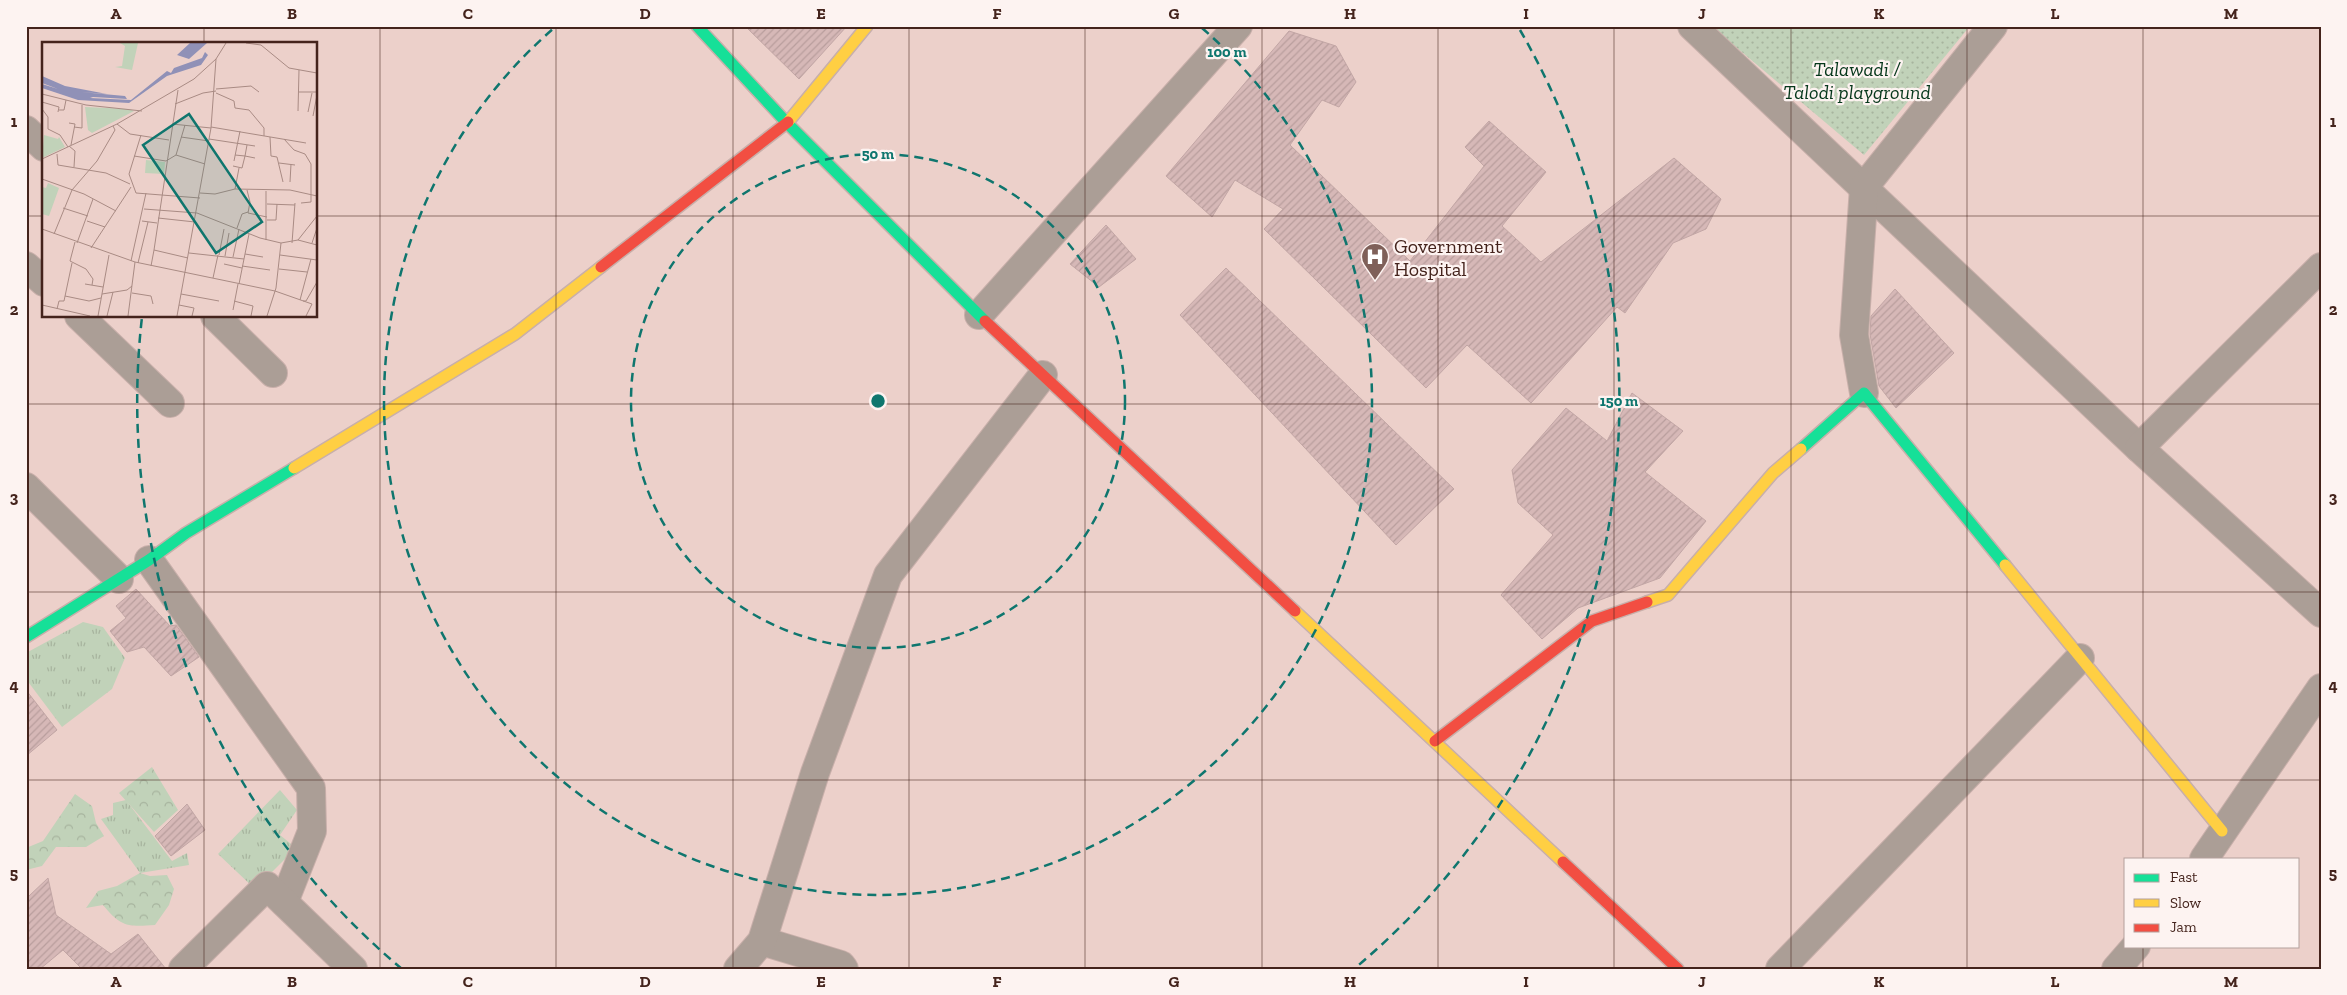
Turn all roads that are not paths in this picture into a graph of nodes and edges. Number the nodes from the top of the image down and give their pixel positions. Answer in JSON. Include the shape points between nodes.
{"nodes":[{"id":1,"x":697,"y":26,"type":"edge"},
{"id":2,"x":866,"y":26,"type":"edge"},
{"id":3,"x":1238,"y":26,"type":"edge"},
{"id":4,"x":1692,"y":26,"type":"edge"},
{"id":5,"x":1993,"y":26,"type":"edge"},
{"id":6,"x":787,"y":123,"type":"junction"},
{"id":7,"x":26,"y":130,"type":"edge"},
{"id":8,"x":42,"y":145,"type":"edge"},
{"id":9,"x":1864,"y":187,"type":"junction"},
{"id":10,"x":26,"y":266,"type":"edge"},
{"id":11,"x":2321,"y":267,"type":"edge"},
{"id":12,"x":42,"y":280,"type":"edge"},
{"id":13,"x":979,"y":315,"type":"junction"},
{"id":14,"x":81,"y":318,"type":"edge"},
{"id":15,"x":218,"y":318,"type":"edge"},
{"id":16,"x":273,"y":373,"type":"dead end"},
{"id":17,"x":1043,"y":375,"type":"junction"},
{"id":18,"x":1864,"y":393,"type":"junction"},
{"id":19,"x":170,"y":403,"type":"dead end"},
{"id":20,"x":2139,"y":448,"type":"junction"},
{"id":21,"x":26,"y":487,"type":"edge"},
{"id":22,"x":150,"y":560,"type":"junction"},
{"id":23,"x":119,"y":579,"type":"junction"},
{"id":24,"x":2321,"y":613,"type":"edge"},
{"id":25,"x":26,"y":637,"type":"edge"},
{"id":26,"x":2080,"y":658,"type":"junction"},
{"id":27,"x":2321,"y":688,"type":"edge"},
{"id":28,"x":1435,"y":742,"type":"junction"},
{"id":29,"x":2222,"y":832,"type":"junction"},
{"id":30,"x":2205,"y":858,"type":"edge"},
{"id":31,"x":284,"y":902,"type":"junction"},
{"id":32,"x":762,"y":941,"type":"junction"},
{"id":33,"x":2134,"y":948,"type":"edge"},
{"id":34,"x":183,"y":969,"type":"edge"},
{"id":35,"x":353,"y":969,"type":"edge"},
{"id":36,"x":738,"y":969,"type":"edge"},
{"id":37,"x":844,"y":969,"type":"edge"},
{"id":38,"x":1678,"y":969,"type":"edge"},
{"id":39,"x":1780,"y":969,"type":"edge"},
{"id":40,"x":2116,"y":969,"type":"edge"}],
"edges":[{"from":1,"to":6,"type":"street"},
{"from":2,"to":6,"type":"street"},
{"from":3,"to":13,"type":"street"},
{"from":4,"to":9,"type":"street"},
{"from":5,"to":9,"type":"street"},
{"from":6,"to":13,"type":"street"},
{"from":6,"to":22,"type":"street","via":[[514,334],[186,533]]},
{"from":7,"to":8,"type":"street"},
{"from":9,"to":18,"type":"street","via":[[1854,335]]},
{"from":9,"to":20,"type":"street"},
{"from":10,"to":12,"type":"street"},
{"from":11,"to":20,"type":"street"},
{"from":13,"to":17,"type":"street"},
{"from":14,"to":19,"type":"street"},
{"from":15,"to":16,"type":"street"},
{"from":17,"to":28,"type":"street"},
{"from":17,"to":32,"type":"street","via":[[888,575],[815,773]]},
{"from":18,"to":26,"type":"street"},
{"from":18,"to":28,"type":"street","via":[[1773,473],[1668,595],[1592,621]]},
{"from":20,"to":24,"type":"street"},
{"from":21,"to":23,"type":"street"},
{"from":22,"to":23,"type":"street"},
{"from":22,"to":31,"type":"street","via":[[311,788],[312,831]]},
{"from":23,"to":25,"type":"street"},
{"from":26,"to":29,"type":"street"},
{"from":26,"to":39,"type":"street"},
{"from":27,"to":29,"type":"street"},
{"from":28,"to":38,"type":"street"},
{"from":29,"to":30,"type":"street"},
{"from":31,"to":34,"type":"street","via":[[267,886]]},
{"from":31,"to":35,"type":"street"},
{"from":32,"to":36,"type":"street"},
{"from":32,"to":37,"type":"street","via":[[841,965]]},
{"from":33,"to":40,"type":"street"}]}
